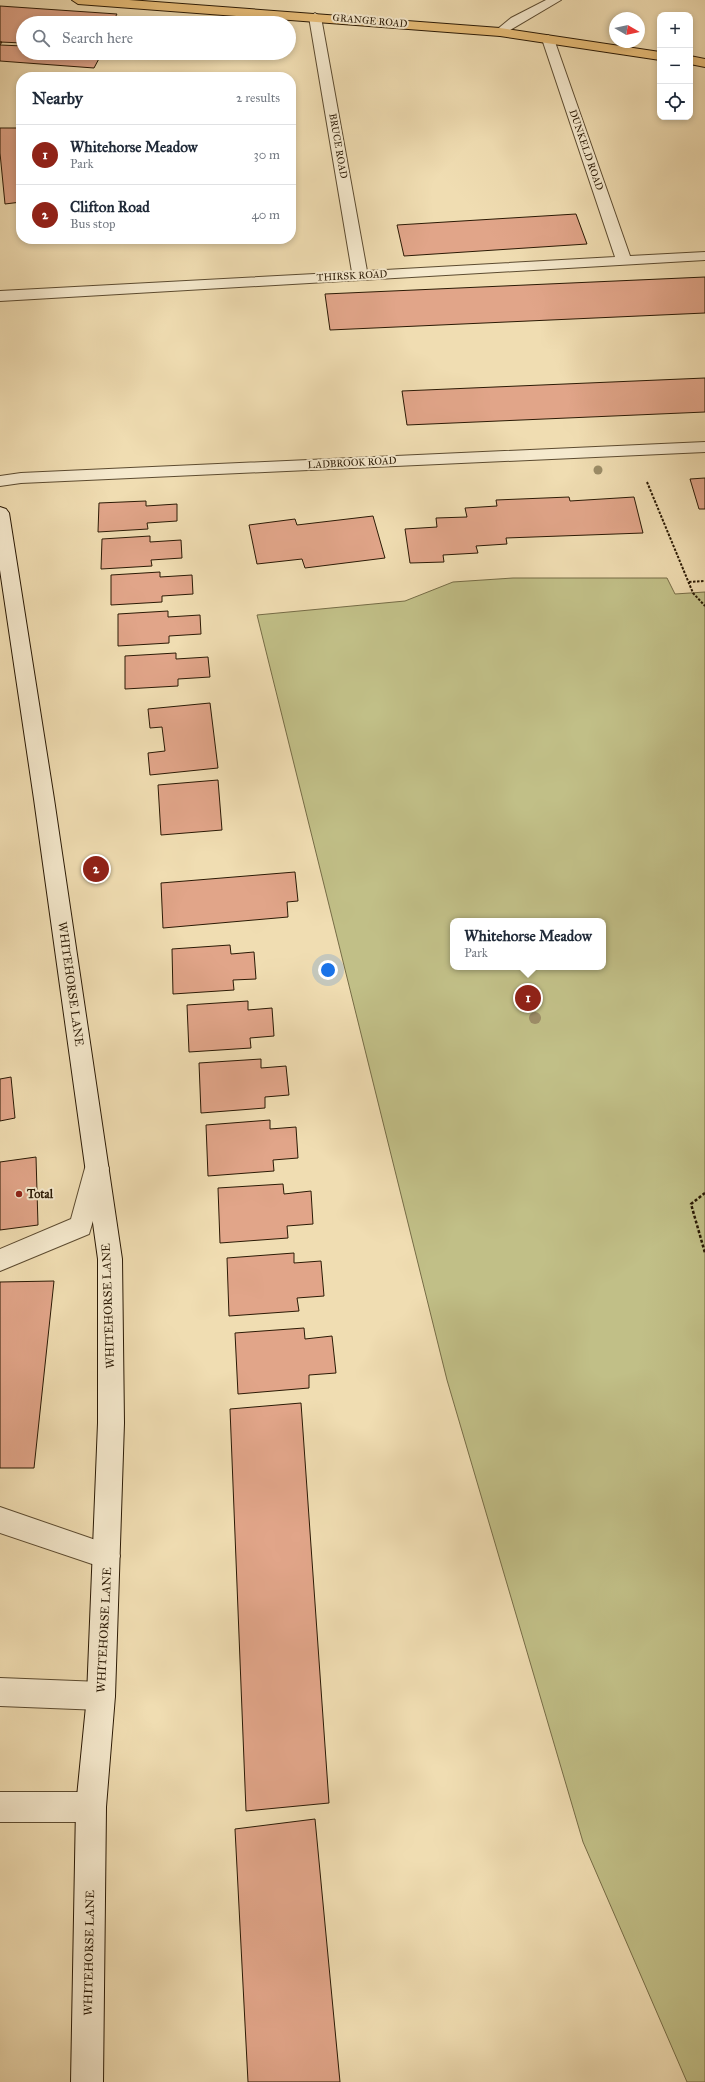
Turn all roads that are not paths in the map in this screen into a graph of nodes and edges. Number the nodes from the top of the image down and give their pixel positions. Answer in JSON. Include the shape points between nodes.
{"nodes":[{"id":1,"x":78,"y":0,"type":"edge"},
{"id":2,"x":555,"y":0,"type":"edge"},
{"id":3,"x":315,"y":17,"type":"junction"},
{"id":4,"x":500,"y":32,"type":"junction"},
{"id":5,"x":548,"y":39,"type":"junction"},
{"id":6,"x":657,"y":56,"type":"edge"},
{"id":7,"x":693,"y":61,"type":"edge"},
{"id":8,"x":705,"y":63,"type":"edge"},
{"id":9,"x":705,"y":256,"type":"edge"},
{"id":10,"x":624,"y":261,"type":"junction"},
{"id":11,"x":360,"y":275,"type":"junction"},
{"id":12,"x":0,"y":296,"type":"edge"},
{"id":13,"x":705,"y":447,"type":"edge"},
{"id":14,"x":0,"y":481,"type":"edge"},
{"id":15,"x":0,"y":513,"type":"edge"},
{"id":16,"x":97,"y":1168,"type":"junction"},
{"id":17,"x":0,"y":1260,"type":"edge"},
{"id":18,"x":0,"y":1520,"type":"edge"},
{"id":19,"x":107,"y":1556,"type":"junction"},
{"id":20,"x":0,"y":1692,"type":"edge"},
{"id":21,"x":101,"y":1696,"type":"junction"},
{"id":22,"x":0,"y":1807,"type":"edge"},
{"id":23,"x":91,"y":1807,"type":"junction"},
{"id":24,"x":87,"y":2082,"type":"edge"}],
"edges":[{"from":1,"to":3,"type":"main road","name":"GRANGE ROAD"},
{"from":2,"to":4,"type":"street"},
{"from":3,"to":4,"type":"main road","name":"GRANGE ROAD"},
{"from":3,"to":11,"type":"street","name":"BRUCE ROAD"},
{"from":4,"to":5,"type":"main road","name":"GRANGE ROAD"},
{"from":5,"to":6,"type":"main road","name":"GRANGE ROAD"},
{"from":5,"to":10,"type":"street","name":"DUNKELD ROAD"},
{"from":7,"to":8,"type":"main road"},
{"from":9,"to":10,"type":"street","name":"THIRSK ROAD"},
{"from":10,"to":11,"type":"street","name":"THIRSK ROAD"},
{"from":11,"to":12,"type":"street","name":"THIRSK ROAD"},
{"from":13,"to":14,"type":"street","name":"LADBROOK ROAD"},
{"from":15,"to":16,"type":"street","name":"WHITEHORSE LANE"},
{"from":16,"to":17,"type":"street","via":[[81,1226]]},
{"from":16,"to":19,"type":"street","name":"WHITEHORSE LANE","via":[[110,1259]]},
{"from":18,"to":19,"type":"street"},
{"from":19,"to":21,"type":"street","name":"WHITEHORSE LANE"},
{"from":20,"to":21,"type":"street"},
{"from":21,"to":23,"type":"street","name":"WHITEHORSE LANE"},
{"from":22,"to":23,"type":"street"},
{"from":23,"to":24,"type":"street","name":"WHITEHORSE LANE"}]}
